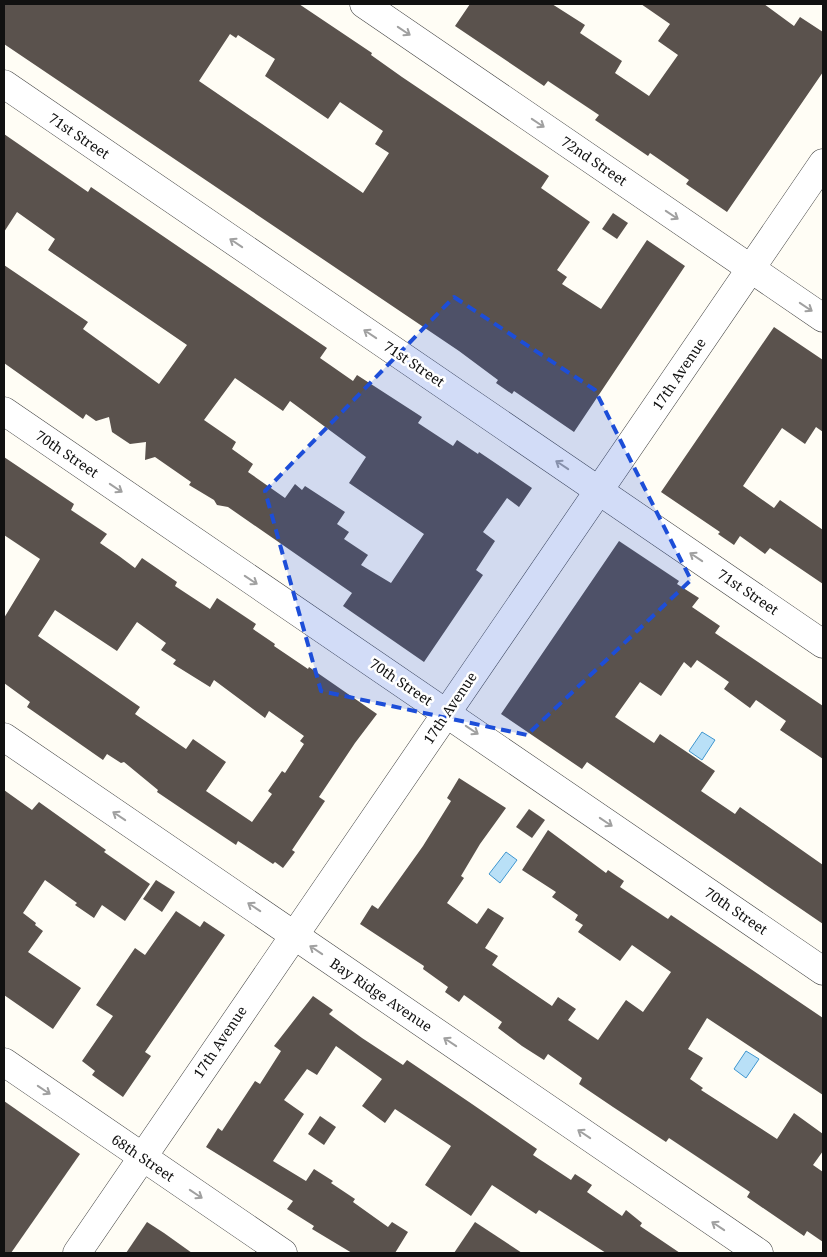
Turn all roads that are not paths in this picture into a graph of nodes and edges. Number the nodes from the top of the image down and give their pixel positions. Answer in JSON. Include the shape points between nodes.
{"nodes":[{"id":1,"x":364,"y":4,"type":"edge"},
{"id":2,"x":4,"y":84,"type":"edge"},
{"id":3,"x":823,"y":163,"type":"edge"},
{"id":4,"x":751,"y":269,"type":"junction"},
{"id":5,"x":823,"y":318,"type":"edge"},
{"id":6,"x":4,"y":411,"type":"edge"},
{"id":7,"x":599,"y":490,"type":"junction"},
{"id":8,"x":823,"y":644,"type":"edge"},
{"id":9,"x":446,"y":713,"type":"junction"},
{"id":10,"x":4,"y":737,"type":"edge"},
{"id":11,"x":294,"y":935,"type":"junction"},
{"id":12,"x":823,"y":971,"type":"edge"},
{"id":13,"x":4,"y":1062,"type":"edge"},
{"id":14,"x":142,"y":1156,"type":"junction"},
{"id":15,"x":77,"y":1253,"type":"edge"},
{"id":16,"x":283,"y":1253,"type":"edge"},
{"id":17,"x":759,"y":1253,"type":"edge"}],
"edges":[{"from":1,"to":4,"type":"street","name":"72nd Street","one_way":true},
{"from":7,"to":2,"type":"street","name":"71st Street","one_way":true},
{"from":3,"to":4,"type":"street","name":"17th Avenue"},
{"from":4,"to":5,"type":"street","name":"72nd Street","one_way":true},
{"from":4,"to":7,"type":"street","name":"17th Avenue"},
{"from":6,"to":9,"type":"street","name":"70th Street","one_way":true},
{"from":8,"to":7,"type":"street","name":"71st Street","one_way":true},
{"from":7,"to":9,"type":"street","name":"17th Avenue"},
{"from":9,"to":11,"type":"street","name":"17th Avenue"},
{"from":9,"to":12,"type":"street","name":"70th Street","one_way":true},
{"from":11,"to":10,"type":"street","name":"Bay Ridge Avenue","one_way":true},
{"from":11,"to":14,"type":"street","name":"17th Avenue"},
{"from":17,"to":11,"type":"street","name":"Bay Ridge Avenue","one_way":true},
{"from":13,"to":14,"type":"street","name":"68th Street","one_way":true},
{"from":14,"to":15,"type":"street","name":"17th Avenue"},
{"from":14,"to":16,"type":"street","name":"68th Street","one_way":true}]}
